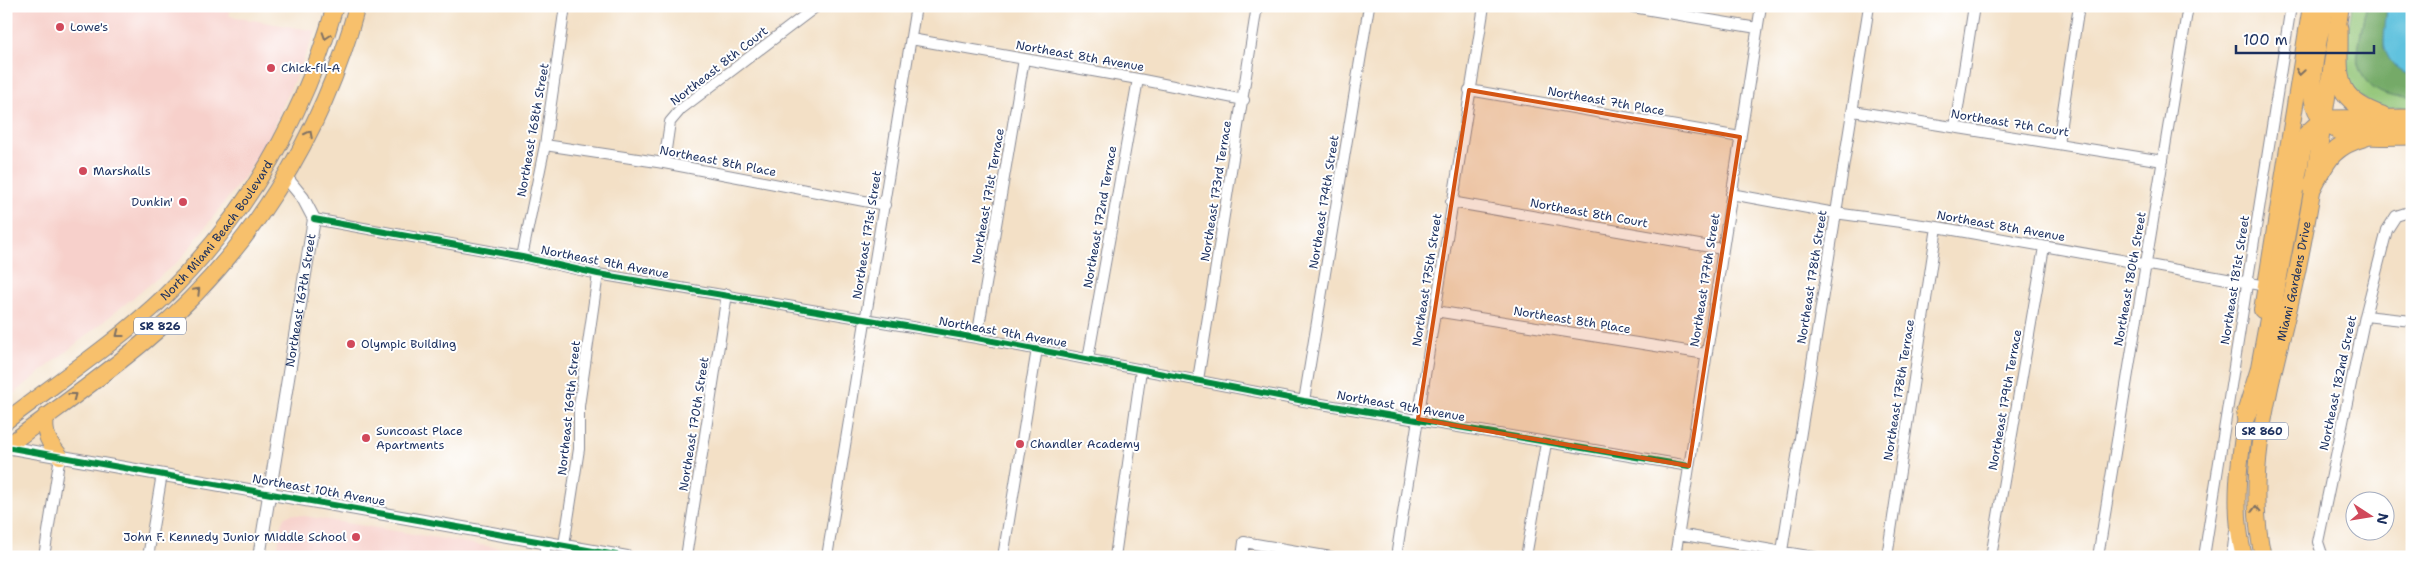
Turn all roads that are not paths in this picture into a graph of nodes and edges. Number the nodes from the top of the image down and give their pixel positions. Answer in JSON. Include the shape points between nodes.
{"nodes":[{"id":1,"x":335,"y":6,"type":"edge"},
{"id":2,"x":357,"y":6,"type":"edge"},
{"id":3,"x":565,"y":6,"type":"edge"},
{"id":4,"x":817,"y":6,"type":"edge"},
{"id":5,"x":916,"y":6,"type":"edge"},
{"id":6,"x":1257,"y":6,"type":"edge"},
{"id":7,"x":1369,"y":6,"type":"edge"},
{"id":8,"x":1472,"y":6,"type":"edge"},
{"id":9,"x":1628,"y":6,"type":"edge"},
{"id":10,"x":1761,"y":6,"type":"edge"},
{"id":11,"x":1869,"y":6,"type":"edge"},
{"id":12,"x":1974,"y":6,"type":"edge"},
{"id":13,"x":2079,"y":6,"type":"edge"},
{"id":14,"x":2188,"y":6,"type":"edge"},
{"id":15,"x":2291,"y":6,"type":"edge"},
{"id":16,"x":2311,"y":6,"type":"edge"},
{"id":17,"x":2324,"y":6,"type":"edge"},
{"id":18,"x":2341,"y":6,"type":"edge"},
{"id":19,"x":1483,"y":7,"type":"edge"},
{"id":20,"x":1757,"y":28,"type":"junction"},
{"id":21,"x":2338,"y":28,"type":"junction"},
{"id":22,"x":911,"y":39,"type":"junction"},
{"id":23,"x":1024,"y":59,"type":"junction"},
{"id":24,"x":1138,"y":79,"type":"junction"},
{"id":25,"x":1469,"y":90,"type":"junction"},
{"id":26,"x":1244,"y":100,"type":"junction"},
{"id":27,"x":1853,"y":111,"type":"junction"},
{"id":28,"x":2412,"y":119,"type":"edge"},
{"id":29,"x":2323,"y":120,"type":"junction"},
{"id":30,"x":2390,"y":120,"type":"junction"},
{"id":31,"x":1955,"y":127,"type":"junction"},
{"id":32,"x":2412,"y":135,"type":"edge"},
{"id":33,"x":2369,"y":136,"type":"junction"},
{"id":34,"x":1740,"y":137,"type":"junction"},
{"id":35,"x":2058,"y":143,"type":"junction"},
{"id":36,"x":280,"y":145,"type":"junction"},
{"id":37,"x":545,"y":145,"type":"junction"},
{"id":38,"x":2163,"y":161,"type":"junction"},
{"id":39,"x":664,"y":163,"type":"junction"},
{"id":40,"x":285,"y":176,"type":"junction"},
{"id":41,"x":2312,"y":187,"type":"junction"},
{"id":42,"x":1731,"y":194,"type":"junction"},
{"id":43,"x":1451,"y":202,"type":"junction"},
{"id":44,"x":885,"y":206,"type":"junction"},
{"id":45,"x":2412,"y":211,"type":"edge"},
{"id":46,"x":1834,"y":213,"type":"junction"},
{"id":47,"x":314,"y":219,"type":"junction"},
{"id":48,"x":1937,"y":227,"type":"junction"},
{"id":49,"x":2044,"y":247,"type":"junction"},
{"id":50,"x":1722,"y":249,"type":"junction"},
{"id":51,"x":522,"y":257,"type":"junction"},
{"id":52,"x":2145,"y":264,"type":"junction"},
{"id":53,"x":598,"y":274,"type":"junction"},
{"id":54,"x":2247,"y":282,"type":"junction"},
{"id":55,"x":2266,"y":286,"type":"junction"},
{"id":56,"x":727,"y":294,"type":"junction"},
{"id":57,"x":1435,"y":311,"type":"junction"},
{"id":58,"x":2365,"y":316,"type":"junction"},
{"id":59,"x":866,"y":320,"type":"junction"},
{"id":60,"x":2412,"y":321,"type":"edge"},
{"id":61,"x":977,"y":338,"type":"junction"},
{"id":62,"x":1037,"y":349,"type":"junction"},
{"id":63,"x":1706,"y":354,"type":"junction"},
{"id":64,"x":1088,"y":359,"type":"junction"},
{"id":65,"x":1141,"y":370,"type":"junction"},
{"id":66,"x":1198,"y":380,"type":"junction"},
{"id":67,"x":1304,"y":401,"type":"junction"},
{"id":68,"x":2246,"y":415,"type":"junction"},
{"id":69,"x":46,"y":416,"type":"junction"},
{"id":70,"x":1418,"y":419,"type":"junction"},
{"id":71,"x":6,"y":421,"type":"edge"},
{"id":72,"x":1546,"y":444,"type":"junction"},
{"id":73,"x":6,"y":447,"type":"edge"},
{"id":74,"x":60,"y":456,"type":"junction"},
{"id":75,"x":1689,"y":466,"type":"junction"},
{"id":76,"x":162,"y":474,"type":"junction"},
{"id":77,"x":270,"y":492,"type":"junction"},
{"id":78,"x":2237,"y":513,"type":"junction"},
{"id":79,"x":1678,"y":534,"type":"junction"},
{"id":80,"x":546,"y":542,"type":"junction"},
{"id":81,"x":564,"y":546,"type":"junction"},
{"id":82,"x":1782,"y":551,"type":"junction"},
{"id":83,"x":44,"y":557,"type":"edge"},
{"id":84,"x":148,"y":557,"type":"edge"},
{"id":85,"x":259,"y":557,"type":"edge"},
{"id":86,"x":544,"y":557,"type":"edge"},
{"id":87,"x":627,"y":557,"type":"edge"},
{"id":88,"x":686,"y":557,"type":"edge"},
{"id":89,"x":827,"y":557,"type":"edge"},
{"id":90,"x":1004,"y":557,"type":"edge"},
{"id":91,"x":1115,"y":557,"type":"edge"},
{"id":92,"x":1242,"y":557,"type":"edge"},
{"id":93,"x":1330,"y":557,"type":"edge"},
{"id":94,"x":1396,"y":557,"type":"edge"},
{"id":95,"x":1526,"y":557,"type":"edge"},
{"id":96,"x":1675,"y":557,"type":"edge"},
{"id":97,"x":1814,"y":557,"type":"edge"},
{"id":98,"x":1887,"y":557,"type":"edge"},
{"id":99,"x":1990,"y":557,"type":"edge"},
{"id":100,"x":2098,"y":557,"type":"edge"},
{"id":101,"x":2204,"y":557,"type":"edge"},
{"id":102,"x":2232,"y":557,"type":"edge"},
{"id":103,"x":2244,"y":557,"type":"edge"},
{"id":104,"x":2263,"y":557,"type":"edge"},
{"id":105,"x":2322,"y":557,"type":"edge"}],
"edges":[{"from":1,"to":36,"type":"main road","number":"SR 826","one_way":true,"via":[[316,66]]},
{"from":40,"to":2,"type":"main road","number":"SR 826","one_way":true,"via":[[327,94]]},
{"from":3,"to":37,"type":"street","name":"Northeast 168th Street"},
{"from":4,"to":39,"type":"street","name":"Northeast 8th Court","via":[[681,109],[670,122]]},
{"from":5,"to":22,"type":"street","name":"Northeast 171st Street"},
{"from":6,"to":26,"type":"street","name":"Northeast 173rd Terrace"},
{"from":7,"to":67,"type":"street","name":"Northeast 174th Street"},
{"from":8,"to":19,"type":"street"},
{"from":9,"to":20,"type":"street"},
{"from":10,"to":20,"type":"street","name":"Northeast 177th Street"},
{"from":11,"to":27,"type":"street","name":"Northeast 178th Street"},
{"from":12,"to":31,"type":"street"},
{"from":13,"to":35,"type":"street"},
{"from":14,"to":38,"type":"street","name":"Northeast 180th Street"},
{"from":15,"to":54,"type":"street","name":"Northeast 181st Street"},
{"from":16,"to":55,"type":"main road","name":"Miami Gardens Drive","number":"SR 860","one_way":true},
{"from":17,"to":29,"type":"highway","via":[[2311,88]]},
{"from":18,"to":21,"type":"main road","name":"Miami Gardens Drive","number":"SR 860"},
{"from":19,"to":25,"type":"street","name":"Northeast 175th Street"},
{"from":20,"to":34,"type":"street","name":"Northeast 177th Street"},
{"from":21,"to":29,"type":"main road","name":"Miami Gardens Drive","number":"SR 860"},
{"from":21,"to":30,"type":"highway","via":[[2339,78],[2343,90],[2359,107]]},
{"from":22,"to":23,"type":"street","name":"Northeast 8th Avenue"},
{"from":22,"to":44,"type":"street","name":"Northeast 171st Street"},
{"from":23,"to":24,"type":"street","name":"Northeast 8th Avenue"},
{"from":23,"to":61,"type":"street","name":"Northeast 171st Terrace"},
{"from":24,"to":26,"type":"street","name":"Northeast 8th Avenue"},
{"from":24,"to":64,"type":"street","name":"Northeast 172nd Terrace"},
{"from":25,"to":34,"type":"street","name":"Northeast 7th Place"},
{"from":25,"to":43,"type":"street","name":"Northeast 175th Street"},
{"from":26,"to":66,"type":"street","name":"Northeast 173rd Terrace"},
{"from":27,"to":31,"type":"street","name":"Northeast 7th Court"},
{"from":27,"to":46,"type":"street","name":"Northeast 178th Street"},
{"from":28,"to":30,"type":"highway"},
{"from":29,"to":30,"type":"highway"},
{"from":29,"to":33,"type":"highway","via":[[2346,132]]},
{"from":29,"to":41,"type":"main road","name":"Miami Gardens Drive","number":"SR 860"},
{"from":29,"to":68,"type":"highway","via":[[2308,134],[2301,150],[2260,370]]},
{"from":31,"to":35,"type":"street","name":"Northeast 7th Court"},
{"from":32,"to":33,"type":"highway"},
{"from":33,"to":41,"type":"highway","via":[[2336,149]]},
{"from":34,"to":42,"type":"street","name":"Northeast 177th Street"},
{"from":35,"to":38,"type":"street","name":"Northeast 7th Court"},
{"from":36,"to":40,"type":"main road","via":[[280,163]]},
{"from":36,"to":71,"type":"main road","name":"North Miami Beach Boulevard","number":"SR 826","one_way":true,"via":[[237,211],[164,297]]},
{"from":37,"to":39,"type":"street","name":"Northeast 8th Place"},
{"from":37,"to":51,"type":"street","name":"Northeast 168th Street"},
{"from":38,"to":52,"type":"street","name":"Northeast 180th Street"},
{"from":39,"to":44,"type":"street","name":"Northeast 8th Place"},
{"from":40,"to":47,"type":"street","name":"Northeast 167th Street","via":[[303,198]]},
{"from":69,"to":40,"type":"main road","name":"North Miami Beach Boulevard","number":"SR 826","one_way":true,"via":[[145,341],[200,288],[230,255]]},
{"from":104,"to":41,"type":"main road","name":"Miami Gardens Drive","number":"SR 860","one_way":true,"via":[[2256,513],[2260,450],[2272,375],[2298,267]]},
{"from":42,"to":46,"type":"street","name":"Northeast 8th Avenue"},
{"from":42,"to":50,"type":"street","name":"Northeast 177th Street"},
{"from":43,"to":50,"type":"street","name":"Northeast 8th Court"},
{"from":43,"to":57,"type":"street","name":"Northeast 175th Street"},
{"from":44,"to":59,"type":"street","name":"Northeast 171st Street"},
{"from":45,"to":58,"type":"street","name":"Northeast 182nd Street","via":[[2396,216],[2387,230]]},
{"from":46,"to":48,"type":"street","name":"Northeast 8th Avenue"},
{"from":46,"to":82,"type":"street","name":"Northeast 178th Street"},
{"from":47,"to":51,"type":"street","name":"Northeast 9th Avenue"},
{"from":47,"to":77,"type":"street","name":"Northeast 167th Street"},
{"from":48,"to":49,"type":"street","name":"Northeast 8th Avenue"},
{"from":48,"to":98,"type":"street","name":"Northeast 178th Terrace"},
{"from":49,"to":52,"type":"street","name":"Northeast 8th Avenue"},
{"from":49,"to":99,"type":"street","name":"Northeast 179th Terrace"},
{"from":50,"to":63,"type":"street","name":"Northeast 177th Street"},
{"from":51,"to":53,"type":"street","name":"Northeast 9th Avenue"},
{"from":52,"to":54,"type":"street","name":"Northeast 8th Avenue"},
{"from":52,"to":100,"type":"street","name":"Northeast 180th Street"},
{"from":53,"to":56,"type":"street","name":"Northeast 9th Avenue"},
{"from":53,"to":81,"type":"street","name":"Northeast 169th Street","via":[[579,406],[579,449]]},
{"from":54,"to":55,"type":"street","name":"Northeast 8th Avenue"},
{"from":54,"to":101,"type":"street","name":"Northeast 181st Street"},
{"from":55,"to":68,"type":"main road","name":"Miami Gardens Drive","number":"SR 860"},
{"from":56,"to":59,"type":"street","name":"Northeast 9th Avenue"},
{"from":56,"to":88,"type":"street","name":"Northeast 170th Street"},
{"from":57,"to":63,"type":"street","name":"Northeast 8th Place"},
{"from":57,"to":70,"type":"street","name":"Northeast 175th Street"},
{"from":58,"to":60,"type":"street"},
{"from":58,"to":105,"type":"street","name":"Northeast 182nd Street","via":[[2318,542]]},
{"from":59,"to":61,"type":"street","name":"Northeast 9th Avenue"},
{"from":59,"to":89,"type":"street","name":"Northeast 171st Street"},
{"from":61,"to":62,"type":"street","name":"Northeast 9th Avenue"},
{"from":62,"to":64,"type":"street","name":"Northeast 9th Avenue"},
{"from":62,"to":90,"type":"street"},
{"from":63,"to":75,"type":"street","name":"Northeast 177th Street"},
{"from":64,"to":65,"type":"street","name":"Northeast 9th Avenue"},
{"from":65,"to":66,"type":"street","name":"Northeast 9th Avenue"},
{"from":65,"to":91,"type":"street"},
{"from":66,"to":67,"type":"street","name":"Northeast 9th Avenue"},
{"from":67,"to":70,"type":"street","name":"Northeast 9th Avenue"},
{"from":68,"to":78,"type":"main road","name":"Miami Gardens Drive","number":"SR 860"},
{"from":69,"to":73,"type":"main road","name":"North Miami Beach Boulevard","number":"SR 826"},
{"from":69,"to":74,"type":"main road","via":[[45,433],[49,444]]},
{"from":70,"to":72,"type":"street","name":"Northeast 9th Avenue"},
{"from":70,"to":94,"type":"street","name":"Northeast 175th Street"},
{"from":72,"to":75,"type":"street","name":"Northeast 9th Avenue"},
{"from":72,"to":95,"type":"street"},
{"from":73,"to":74,"type":"street","name":"Northeast 10th Avenue"},
{"from":74,"to":76,"type":"street","name":"Northeast 10th Avenue"},
{"from":74,"to":83,"type":"street"},
{"from":75,"to":79,"type":"street","name":"Northeast 177th Street"},
{"from":76,"to":77,"type":"street","name":"Northeast 10th Avenue"},
{"from":76,"to":84,"type":"street"},
{"from":77,"to":80,"type":"street","name":"Northeast 10th Avenue"},
{"from":77,"to":85,"type":"street","name":"Northeast 167th Street"},
{"from":78,"to":102,"type":"street"},
{"from":78,"to":103,"type":"main road","name":"Miami Gardens Drive","number":"SR 860"},
{"from":79,"to":82,"type":"street"},
{"from":79,"to":96,"type":"street","name":"Northeast 177th Street"},
{"from":80,"to":81,"type":"street","name":"Northeast 10th Avenue"},
{"from":80,"to":86,"type":"street"},
{"from":81,"to":87,"type":"street","name":"Northeast 10th Avenue"},
{"from":82,"to":97,"type":"street"},
{"from":92,"to":93,"type":"street","via":[[1244,542]]}]}
